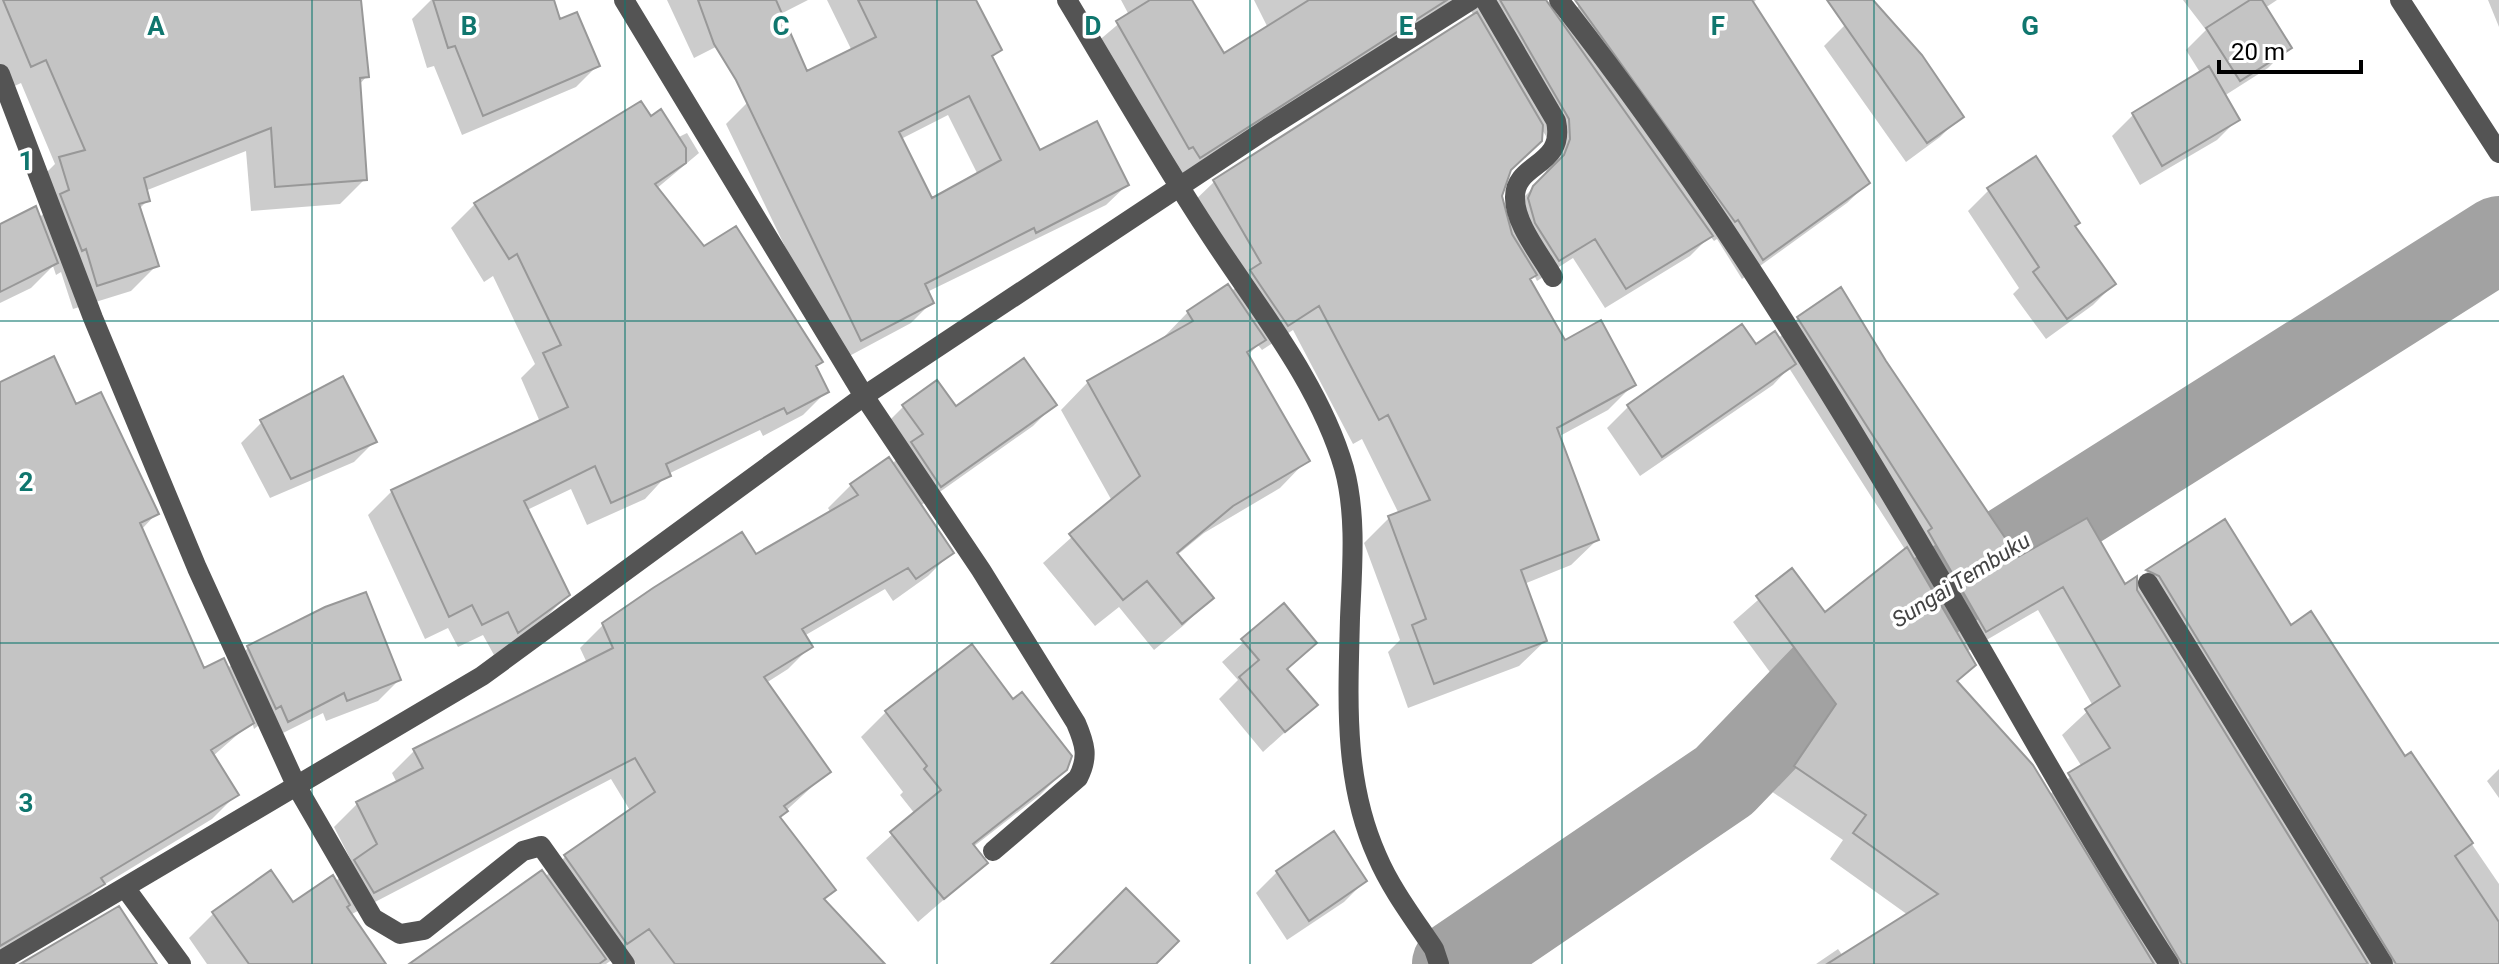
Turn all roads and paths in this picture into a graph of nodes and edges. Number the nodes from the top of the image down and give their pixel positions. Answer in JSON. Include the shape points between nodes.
{"nodes":[{"id":1,"x":624,"y":0,"type":"edge"},
{"id":2,"x":1067,"y":0,"type":"edge"},
{"id":3,"x":1471,"y":0,"type":"edge"},
{"id":4,"x":1485,"y":0,"type":"edge"},
{"id":5,"x":1559,"y":0,"type":"edge"},
{"id":6,"x":2400,"y":0,"type":"edge"},
{"id":7,"x":0,"y":74,"type":"edge"},
{"id":8,"x":2499,"y":153,"type":"edge"},
{"id":9,"x":1180,"y":188,"type":"junction"},
{"id":10,"x":1553,"y":277,"type":"dead end"},
{"id":11,"x":864,"y":396,"type":"junction"},
{"id":12,"x":2148,"y":583,"type":"dead end"},
{"id":13,"x":297,"y":787,"type":"junction"},
{"id":14,"x":993,"y":851,"type":"dead end"},
{"id":15,"x":126,"y":889,"type":"junction"},
{"id":16,"x":1436,"y":956,"type":"edge"},
{"id":17,"x":0,"y":961,"type":"edge"},
{"id":18,"x":181,"y":964,"type":"edge"},
{"id":19,"x":625,"y":964,"type":"edge"},
{"id":20,"x":2169,"y":964,"type":"edge"},
{"id":21,"x":2383,"y":964,"type":"edge"}],
"edges":[{"from":1,"to":11,"type":"street"},
{"from":2,"to":9,"type":"street"},
{"from":3,"to":9,"type":"street"},
{"from":4,"to":10,"type":"street","via":[[1559,133],[1555,150],[1517,185],[1514,197],[1518,215]]},
{"from":5,"to":20,"type":"street","via":[[1733,240]]},
{"from":6,"to":8,"type":"street"},
{"from":7,"to":13,"type":"street","via":[[197,568]]},
{"from":9,"to":11,"type":"street"},
{"from":9,"to":16,"type":"street","via":[[1333,431],[1350,516],[1347,714],[1352,777],[1378,859]]},
{"from":11,"to":13,"type":"street","via":[[482,676]]},
{"from":11,"to":14,"type":"street","via":[[981,570],[1085,746],[1078,778]]},
{"from":12,"to":21,"type":"street"},
{"from":13,"to":15,"type":"street"},
{"from":13,"to":19,"type":"street","via":[[373,918],[387,928],[400,934],[424,930],[523,851],[541,846]]},
{"from":15,"to":17,"type":"street"},
{"from":15,"to":18,"type":"street"}]}
